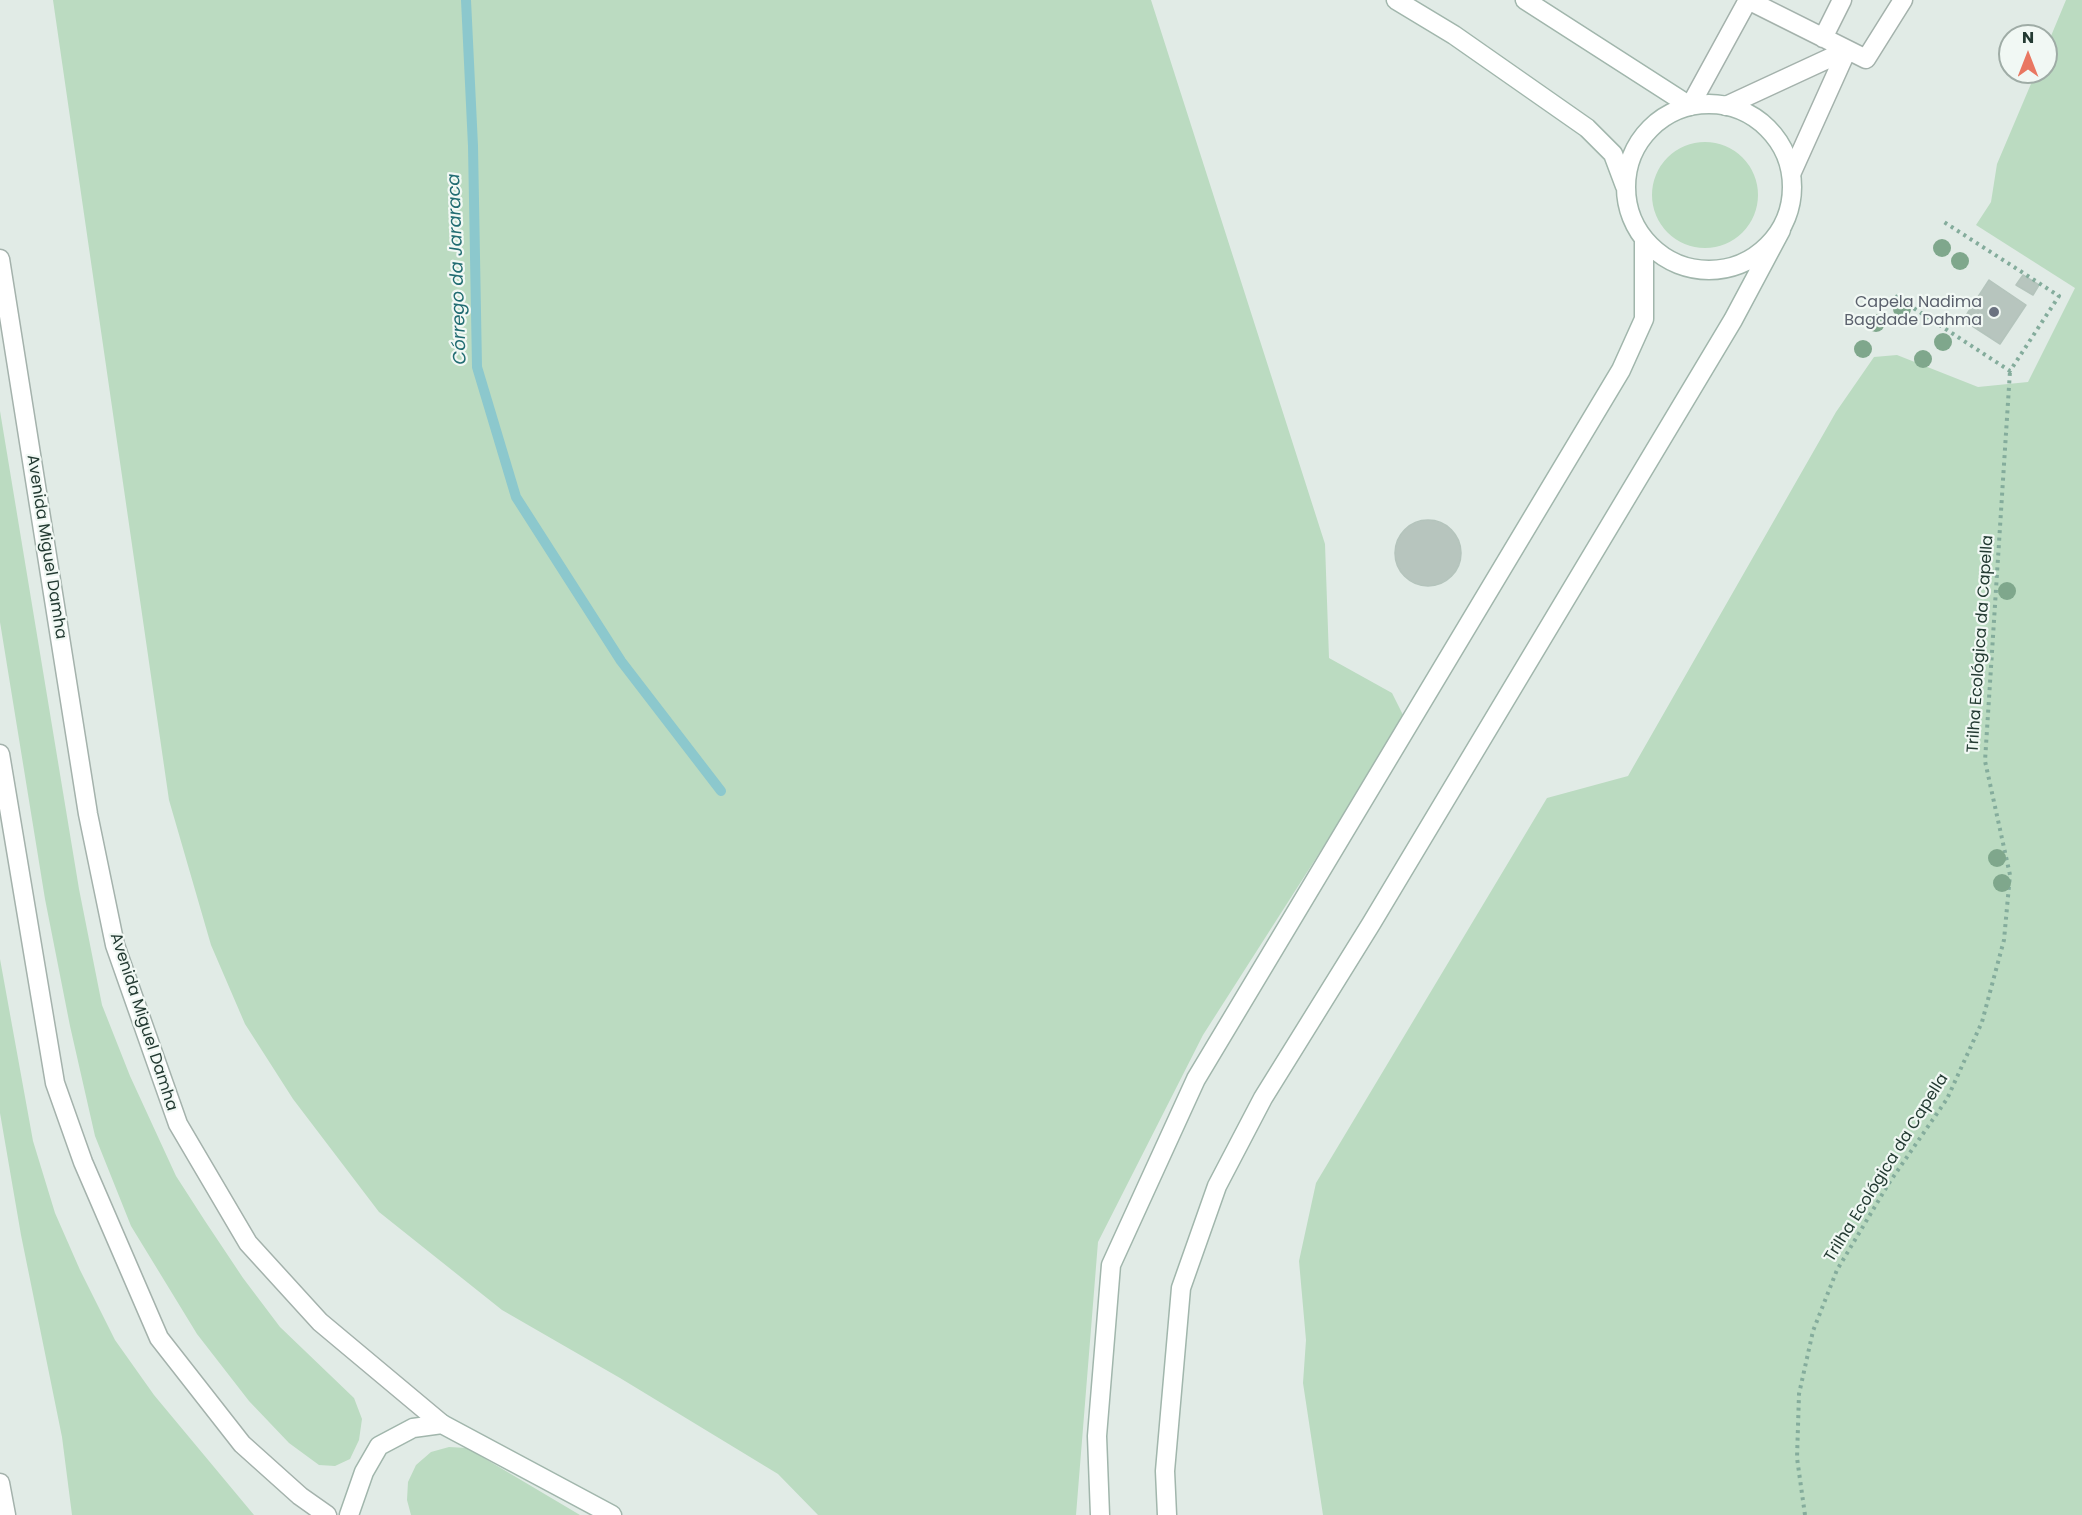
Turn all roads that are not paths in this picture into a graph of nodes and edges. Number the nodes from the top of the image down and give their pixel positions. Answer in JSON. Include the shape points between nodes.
{"nodes":[{"id":1,"x":1396,"y":0,"type":"edge"},
{"id":2,"x":1525,"y":0,"type":"edge"},
{"id":3,"x":1748,"y":0,"type":"edge"},
{"id":4,"x":1842,"y":0,"type":"edge"},
{"id":5,"x":1904,"y":0,"type":"edge"},
{"id":6,"x":1823,"y":38,"type":"junction"},
{"id":7,"x":1847,"y":50,"type":"junction"},
{"id":8,"x":1690,"y":106,"type":"junction"},
{"id":9,"x":1725,"y":106,"type":"junction"},
{"id":10,"x":1792,"y":172,"type":"junction"},
{"id":11,"x":1626,"y":188,"type":"junction"},
{"id":12,"x":1781,"y":230,"type":"junction"},
{"id":13,"x":1644,"y":239,"type":"junction"},
{"id":14,"x":0,"y":259,"type":"edge"},
{"id":15,"x":0,"y":754,"type":"edge"},
{"id":16,"x":442,"y":1424,"type":"junction"},
{"id":17,"x":0,"y":1483,"type":"edge"},
{"id":18,"x":3,"y":1510,"type":"edge"},
{"id":19,"x":327,"y":1515,"type":"edge"},
{"id":20,"x":349,"y":1515,"type":"edge"},
{"id":21,"x":612,"y":1515,"type":"edge"},
{"id":22,"x":1100,"y":1515,"type":"edge"},
{"id":23,"x":1167,"y":1515,"type":"edge"}],
"edges":[{"from":1,"to":11,"type":"street","via":[[1454,35],[1587,128],[1613,154]]},
{"from":2,"to":8,"type":"street"},
{"from":3,"to":6,"type":"street"},
{"from":3,"to":8,"type":"street"},
{"from":4,"to":6,"type":"street"},
{"from":5,"to":7,"type":"street","via":[[1866,59]]},
{"from":6,"to":7,"type":"street"},
{"from":7,"to":9,"type":"street"},
{"from":7,"to":10,"type":"street"},
{"from":8,"to":9,"type":"street"},
{"from":8,"to":11,"type":"street","via":[[1664,117],[1644,136],[1630,160]]},
{"from":9,"to":10,"type":"street","via":[[1761,122],[1786,153]]},
{"from":10,"to":12,"type":"street","via":[[1793,192]]},
{"from":11,"to":13,"type":"street","via":[[1634,224]]},
{"from":12,"to":13,"type":"street","via":[[1764,250],[1741,264],[1715,270],[1689,267],[1664,257]]},
{"from":12,"to":23,"type":"street","via":[[1733,320],[1263,1098],[1217,1186],[1180,1288],[1165,1471]]},
{"from":13,"to":22,"type":"street","via":[[1644,319],[1621,370],[1196,1079],[1111,1265],[1097,1436]]},
{"from":14,"to":16,"type":"street","name":"Avenida Miguel Damha","via":[[88,814],[115,945],[177,1124],[248,1242],[320,1322]]},
{"from":15,"to":19,"type":"street","via":[[55,1083],[82,1162],[159,1338],[242,1444]]},
{"from":16,"to":20,"type":"street","via":[[413,1428],[379,1446],[364,1472]]},
{"from":16,"to":21,"type":"street","name":"Avenida Miguel Damha"},
{"from":17,"to":18,"type":"street"}]}
